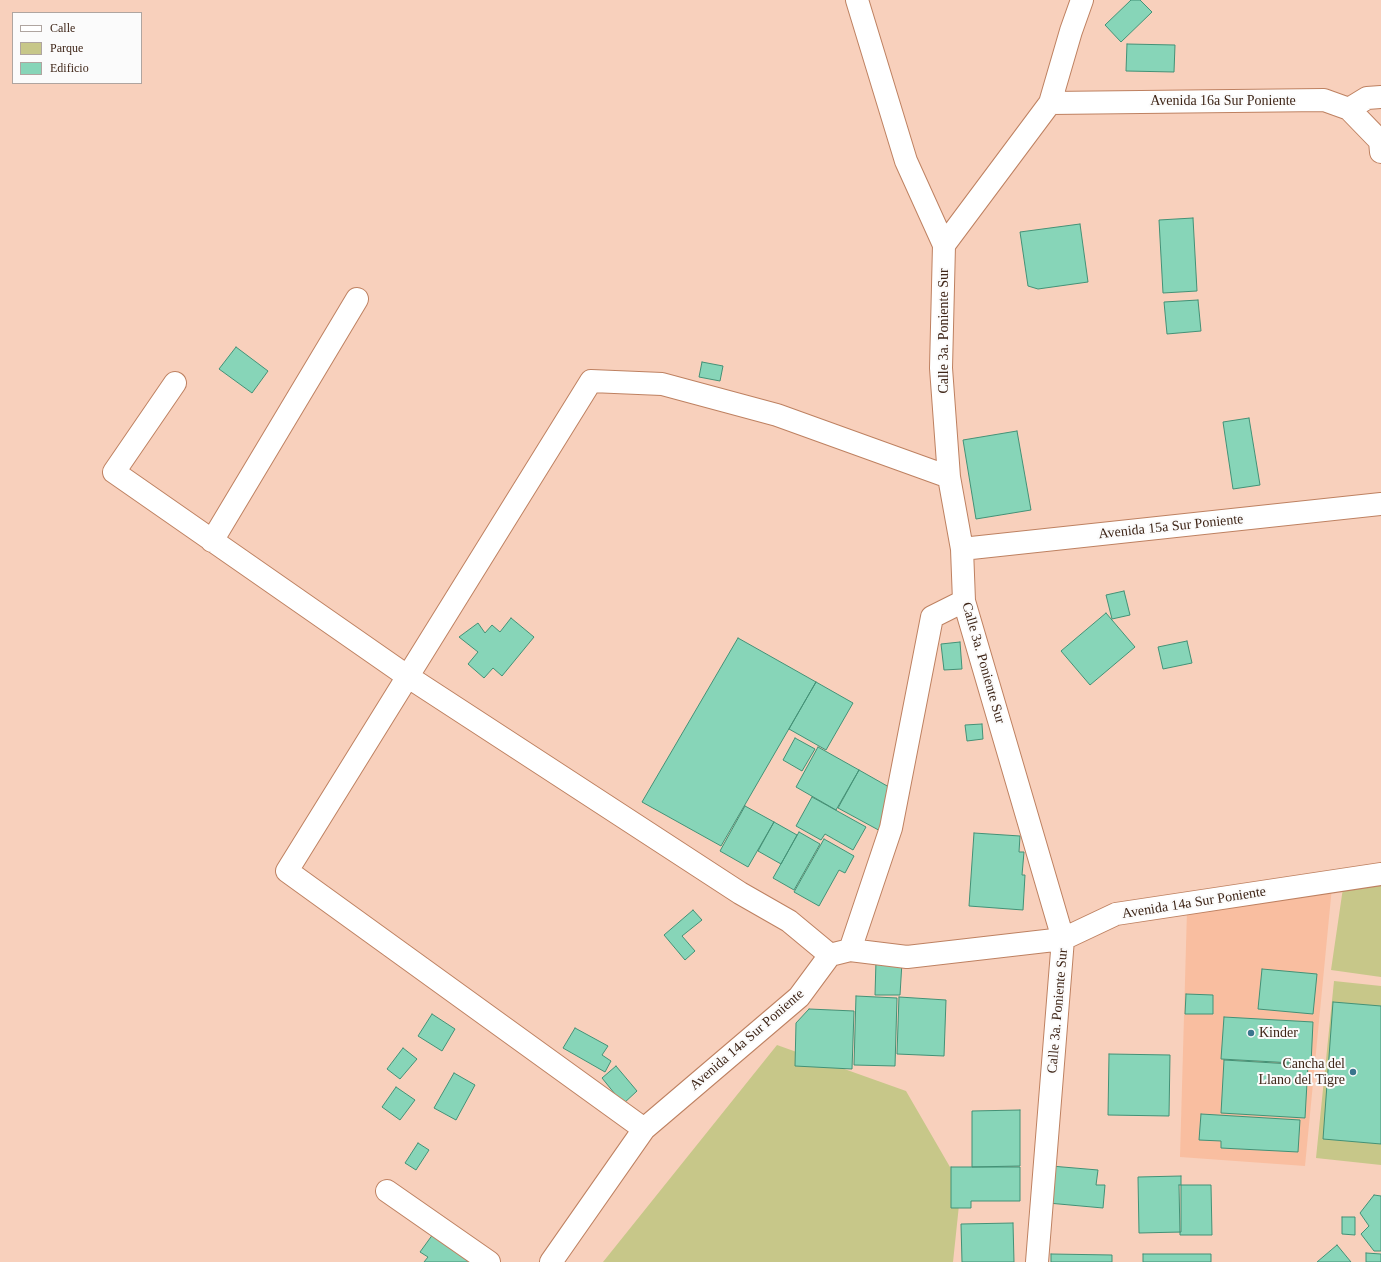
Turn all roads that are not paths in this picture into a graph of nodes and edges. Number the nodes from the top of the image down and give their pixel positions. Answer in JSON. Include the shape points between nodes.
{"nodes":[{"id":1,"x":857,"y":0,"type":"edge"},
{"id":2,"x":1082,"y":0,"type":"edge"},
{"id":3,"x":1381,"y":97,"type":"edge"},
{"id":4,"x":1050,"y":103,"type":"junction"},
{"id":5,"x":1349,"y":109,"type":"junction"},
{"id":6,"x":1380,"y":146,"type":"edge"},
{"id":7,"x":944,"y":245,"type":"junction"},
{"id":8,"x":357,"y":299,"type":"dead end"},
{"id":9,"x":175,"y":382,"type":"dead end"},
{"id":10,"x":950,"y":477,"type":"junction"},
{"id":11,"x":1381,"y":504,"type":"edge"},
{"id":12,"x":212,"y":541,"type":"junction"},
{"id":13,"x":962,"y":549,"type":"junction"},
{"id":14,"x":964,"y":601,"type":"junction"},
{"id":15,"x":407,"y":676,"type":"junction"},
{"id":16,"x":1381,"y":874,"type":"edge"},
{"id":17,"x":1064,"y":939,"type":"junction"},
{"id":18,"x":840,"y":952,"type":"junction"},
{"id":19,"x":644,"y":1129,"type":"junction"},
{"id":20,"x":387,"y":1191,"type":"dead end"},
{"id":21,"x":489,"y":1262,"type":"edge"},
{"id":22,"x":552,"y":1262,"type":"edge"},
{"id":23,"x":1037,"y":1262,"type":"edge"}],
"edges":[{"from":1,"to":7,"type":"street","via":[[906,162]]},
{"from":2,"to":4,"type":"street"},
{"from":3,"to":5,"type":"street","via":[[1367,98]]},
{"from":4,"to":5,"type":"street","name":"Avenida 16a Sur Poniente","via":[[1324,100]]},
{"from":4,"to":7,"type":"street"},
{"from":5,"to":6,"type":"street","name":"Avenida 16a Sur Poniente"},
{"from":7,"to":10,"type":"street","name":"Calle 3a. Poniente Sur","via":[[941,368]]},
{"from":8,"to":12,"type":"street"},
{"from":9,"to":12,"type":"street","via":[[114,472]]},
{"from":10,"to":13,"type":"street","name":"Calle 3a. Poniente Sur"},
{"from":10,"to":15,"type":"street","via":[[777,415],[662,384],[591,381]]},
{"from":11,"to":13,"type":"street","name":"Avenida 15a Sur Poniente"},
{"from":12,"to":15,"type":"street"},
{"from":13,"to":14,"type":"street","name":"Calle 3a. Poniente Sur"},
{"from":14,"to":17,"type":"street","name":"Calle 3a. Poniente Sur"},
{"from":14,"to":18,"type":"street","via":[[932,618],[891,828]]},
{"from":15,"to":18,"type":"street","via":[[740,893]]},
{"from":15,"to":19,"type":"street","via":[[287,871]]},
{"from":16,"to":17,"type":"street","name":"Avenida 14a Sur Poniente","via":[[1116,914]]},
{"from":17,"to":18,"type":"street","name":"Avenida 14a Sur Poniente","via":[[907,957]]},
{"from":17,"to":23,"type":"street","name":"Calle 3a. Poniente Sur"},
{"from":18,"to":19,"type":"street","name":"Avenida 14a Sur Poniente","via":[[799,997]]},
{"from":19,"to":22,"type":"street","name":"Avenida 14a Sur Poniente"},
{"from":20,"to":21,"type":"street"}]}
